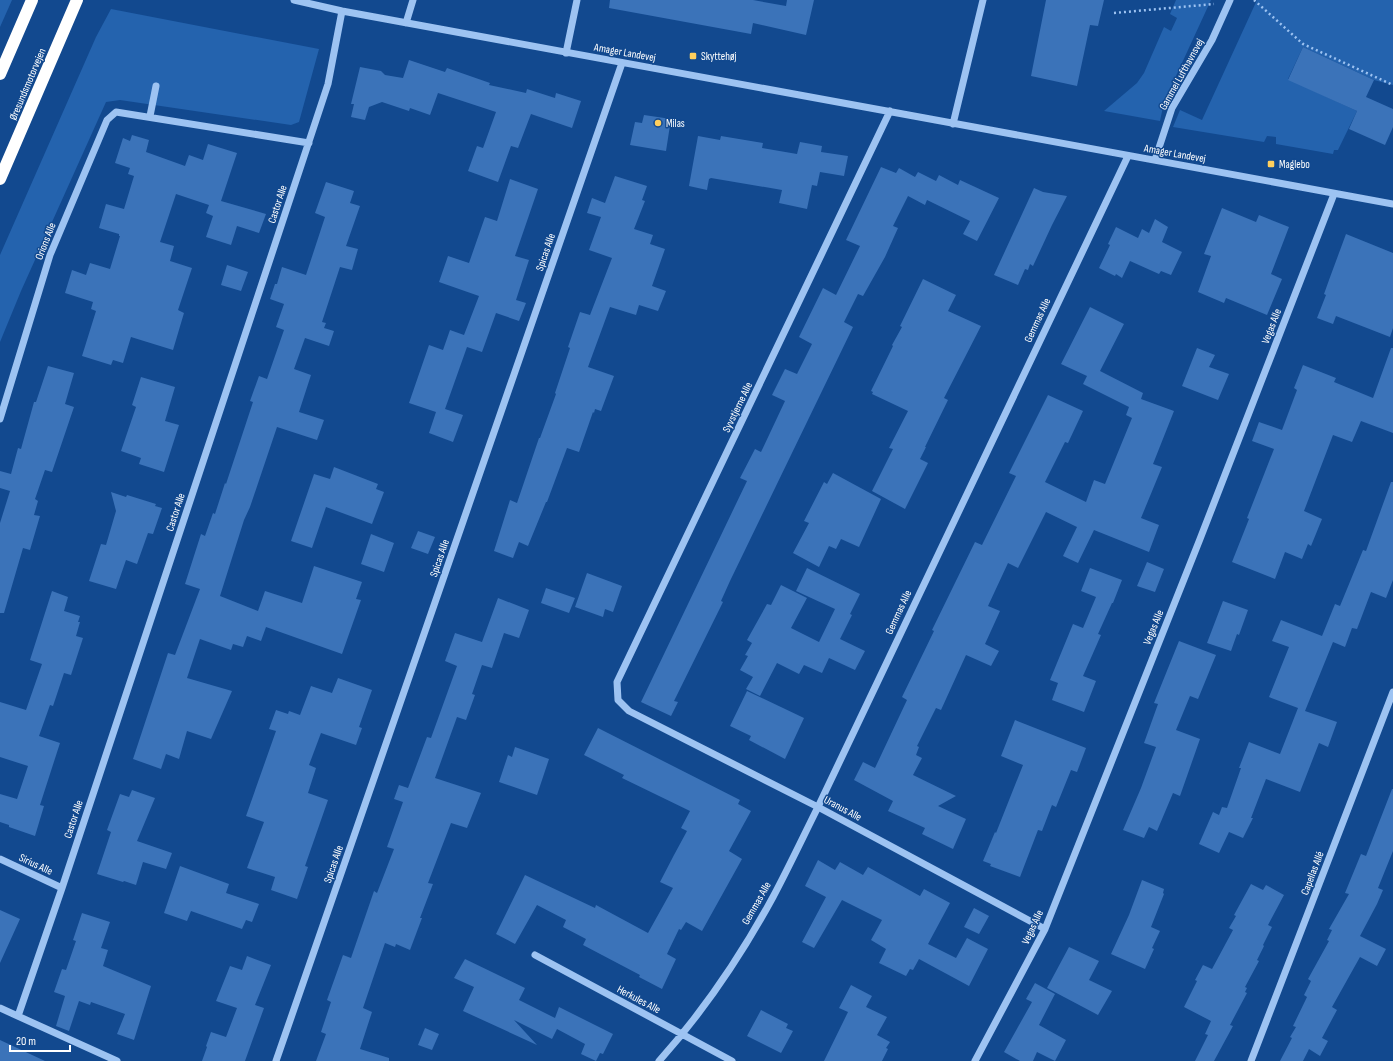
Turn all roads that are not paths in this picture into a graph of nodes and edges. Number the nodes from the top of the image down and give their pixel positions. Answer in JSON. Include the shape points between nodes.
{"nodes":[{"id":1,"x":32,"y":0,"type":"edge"},
{"id":2,"x":78,"y":0,"type":"edge"},
{"id":3,"x":294,"y":0,"type":"edge"},
{"id":4,"x":413,"y":0,"type":"edge"},
{"id":5,"x":577,"y":0,"type":"edge"},
{"id":6,"x":984,"y":0,"type":"edge"},
{"id":7,"x":1230,"y":2,"type":"edge"},
{"id":8,"x":342,"y":11,"type":"junction"},
{"id":9,"x":406,"y":23,"type":"junction"},
{"id":10,"x":566,"y":53,"type":"junction"},
{"id":11,"x":622,"y":63,"type":"junction"},
{"id":12,"x":0,"y":74,"type":"edge"},
{"id":13,"x":156,"y":86,"type":"dead end"},
{"id":14,"x":890,"y":111,"type":"junction"},
{"id":15,"x":150,"y":116,"type":"junction"},
{"id":16,"x":953,"y":124,"type":"junction"},
{"id":17,"x":309,"y":143,"type":"junction"},
{"id":18,"x":1128,"y":156,"type":"junction"},
{"id":19,"x":1155,"y":160,"type":"junction"},
{"id":20,"x":0,"y":179,"type":"edge"},
{"id":21,"x":1334,"y":194,"type":"junction"},
{"id":22,"x":1393,"y":204,"type":"edge"},
{"id":23,"x":0,"y":418,"type":"edge"},
{"id":24,"x":1393,"y":692,"type":"edge"},
{"id":25,"x":629,"y":711,"type":"joint"},
{"id":26,"x":818,"y":807,"type":"junction"},
{"id":27,"x":0,"y":859,"type":"edge"},
{"id":28,"x":62,"y":888,"type":"junction"},
{"id":29,"x":1045,"y":929,"type":"junction"},
{"id":30,"x":535,"y":955,"type":"dead end"},
{"id":31,"x":0,"y":1008,"type":"edge"},
{"id":32,"x":18,"y":1016,"type":"junction"},
{"id":33,"x":683,"y":1035,"type":"junction"},
{"id":34,"x":116,"y":1061,"type":"edge"},
{"id":35,"x":276,"y":1061,"type":"edge"},
{"id":36,"x":659,"y":1061,"type":"edge"},
{"id":37,"x":732,"y":1061,"type":"edge"},
{"id":38,"x":975,"y":1061,"type":"edge"},
{"id":39,"x":1251,"y":1061,"type":"edge"}],
"edges":[{"from":1,"to":12,"type":"highway"},
{"from":2,"to":20,"type":"highway","name":"Øresundsmotorvejen"},
{"from":3,"to":8,"type":"street","name":"Amager Landevej"},
{"from":4,"to":9,"type":"street"},
{"from":5,"to":10,"type":"street"},
{"from":6,"to":16,"type":"street"},
{"from":7,"to":19,"type":"street","name":"Gammel Lufthavnsvej","via":[[1212,40],[1172,108]]},
{"from":8,"to":9,"type":"street","name":"Amager Landevej"},
{"from":8,"to":17,"type":"street","name":"Castor Alle","via":[[328,84]]},
{"from":9,"to":10,"type":"street","name":"Amager Landevej"},
{"from":10,"to":11,"type":"street","name":"Amager Landevej"},
{"from":11,"to":14,"type":"street","name":"Amager Landevej"},
{"from":11,"to":35,"type":"street","name":"Spicas Alle"},
{"from":13,"to":15,"type":"street"},
{"from":14,"to":16,"type":"street","name":"Amager Landevej"},
{"from":14,"to":25,"type":"street","name":"Syvstjerne Alle","via":[[617,682],[618,700]]},
{"from":15,"to":17,"type":"street","name":"Orions Alle"},
{"from":15,"to":23,"type":"street","name":"Orions Alle","via":[[116,112],[107,120],[50,255]]},
{"from":16,"to":18,"type":"street","name":"Amager Landevej"},
{"from":17,"to":28,"type":"street","name":"Castor Alle"},
{"from":18,"to":19,"type":"street","name":"Amager Landevej"},
{"from":18,"to":26,"type":"street","name":"Gemmas Alle"},
{"from":19,"to":21,"type":"street","name":"Amager Landevej"},
{"from":21,"to":22,"type":"street","name":"Amager Landevej"},
{"from":21,"to":29,"type":"street","name":"Vegas Alle"},
{"from":24,"to":39,"type":"street","name":"Capellas Allé"},
{"from":25,"to":26,"type":"street","name":"Uranus Alle"},
{"from":26,"to":29,"type":"street","name":"Uranus Alle"},
{"from":26,"to":33,"type":"street","name":"Gemmas Alle","via":[[773,896],[738,955]]},
{"from":27,"to":28,"type":"street","name":"Sirius Alle"},
{"from":28,"to":32,"type":"street","name":"Castor Alle"},
{"from":29,"to":38,"type":"street","name":"Vegas Alle"},
{"from":30,"to":33,"type":"street","name":"Herkules Alle"},
{"from":31,"to":32,"type":"street"},
{"from":32,"to":34,"type":"street"},
{"from":33,"to":36,"type":"street","name":"Gemmas Alle"},
{"from":33,"to":37,"type":"street","name":"Herkules Alle"}]}
